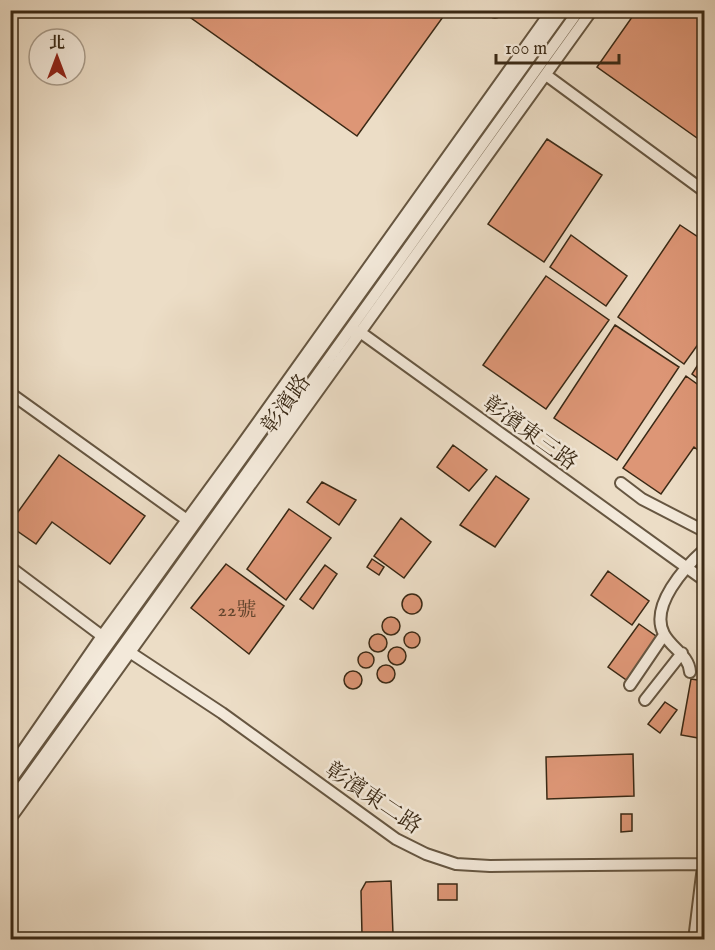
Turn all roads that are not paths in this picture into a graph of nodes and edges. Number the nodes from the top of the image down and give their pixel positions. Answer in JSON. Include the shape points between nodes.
{"nodes":[{"id":1,"x":552,"y":10,"type":"edge"},
{"id":2,"x":564,"y":10,"type":"edge"},
{"id":3,"x":579,"y":10,"type":"edge"},
{"id":4,"x":592,"y":10,"type":"edge"},
{"id":5,"x":546,"y":75,"type":"junction"},
{"id":6,"x":705,"y":191,"type":"edge"},
{"id":7,"x":337,"y":320,"type":"junction"},
{"id":8,"x":355,"y":331,"type":"junction"},
{"id":9,"x":10,"y":393,"type":"edge"},
{"id":10,"x":621,"y":483,"type":"dead end"},
{"id":11,"x":187,"y":520,"type":"junction"},
{"id":12,"x":705,"y":531,"type":"edge"},
{"id":13,"x":705,"y":550,"type":"edge"},
{"id":14,"x":10,"y":567,"type":"edge"},
{"id":15,"x":685,"y":567,"type":"junction"},
{"id":16,"x":705,"y":580,"type":"edge"},
{"id":17,"x":664,"y":635,"type":"junction"},
{"id":18,"x":106,"y":638,"type":"junction"},
{"id":19,"x":127,"y":650,"type":"junction"},
{"id":20,"x":682,"y":653,"type":"junction"},
{"id":21,"x":690,"y":672,"type":"dead end"},
{"id":22,"x":630,"y":685,"type":"dead end"},
{"id":23,"x":645,"y":700,"type":"dead end"},
{"id":24,"x":10,"y":769,"type":"edge"},
{"id":25,"x":10,"y":781,"type":"edge"},
{"id":26,"x":10,"y":803,"type":"edge"},
{"id":27,"x":10,"y":819,"type":"edge"},
{"id":28,"x":704,"y":862,"type":"edge"},
{"id":29,"x":694,"y":939,"type":"edge"}],
"edges":[{"from":1,"to":7,"type":"street","name":"彰濱路"},
{"from":2,"to":7,"type":"street","name":"彰濱路"},
{"from":3,"to":8,"type":"street","name":"彰濱路"},
{"from":4,"to":5,"type":"street","name":"彰濱路"},
{"from":5,"to":6,"type":"street"},
{"from":5,"to":8,"type":"street","name":"彰濱路"},
{"from":7,"to":8,"type":"street","name":"彰濱東三路"},
{"from":7,"to":11,"type":"street","name":"彰濱路"},
{"from":7,"to":18,"type":"street","name":"彰濱路"},
{"from":8,"to":15,"type":"street","name":"彰濱東三路"},
{"from":8,"to":19,"type":"street","name":"彰濱路"},
{"from":9,"to":11,"type":"street"},
{"from":10,"to":12,"type":"street","via":[[642,499]]},
{"from":11,"to":18,"type":"street","name":"彰濱路"},
{"from":13,"to":15,"type":"street"},
{"from":14,"to":18,"type":"street","name":"彰濱東二路"},
{"from":15,"to":16,"type":"street","name":"彰濱東三路"},
{"from":15,"to":17,"type":"street","via":[[660,615]]},
{"from":17,"to":20,"type":"street"},
{"from":17,"to":22,"type":"street"},
{"from":18,"to":19,"type":"street","name":"彰濱東二路"},
{"from":18,"to":24,"type":"street","name":"彰濱路"},
{"from":18,"to":25,"type":"street","name":"彰濱路"},
{"from":19,"to":26,"type":"street","name":"彰濱路"},
{"from":19,"to":27,"type":"street","name":"彰濱路"},
{"from":19,"to":28,"type":"street","name":"彰濱東二路","via":[[222,713],[396,840],[426,854],[456,864],[490,866]]},
{"from":20,"to":21,"type":"street"},
{"from":20,"to":23,"type":"street"},
{"from":28,"to":29,"type":"street"}]}
